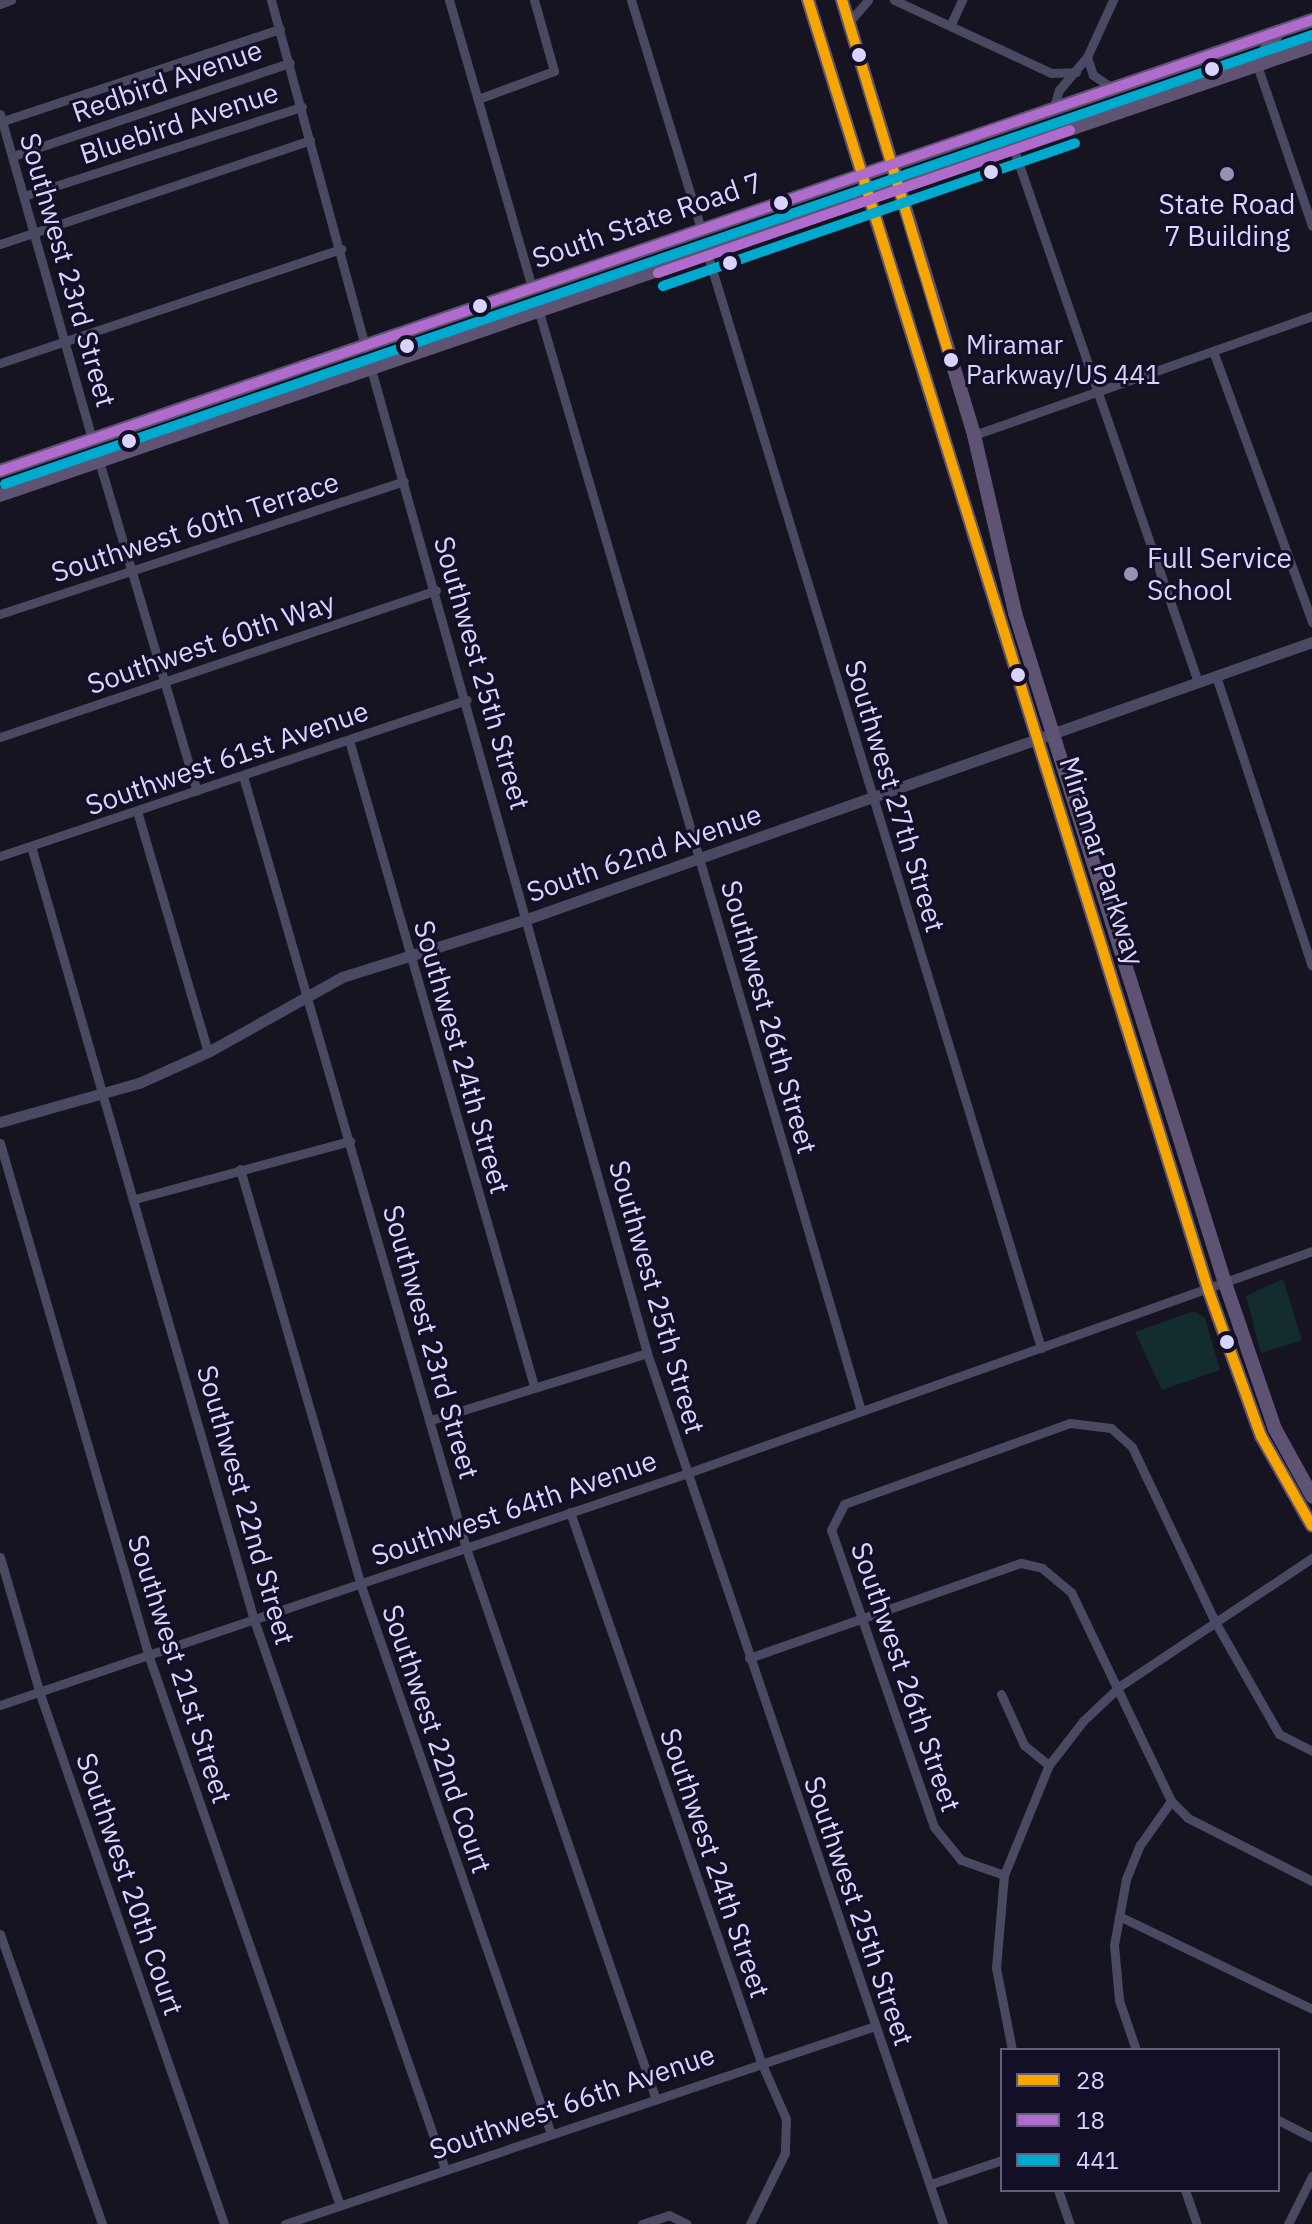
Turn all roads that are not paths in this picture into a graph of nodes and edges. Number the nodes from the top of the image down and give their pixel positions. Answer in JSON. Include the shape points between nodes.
{"nodes":[{"id":1,"x":11,"y":0,"type":"edge"},
{"id":2,"x":271,"y":0,"type":"edge"},
{"id":3,"x":449,"y":0,"type":"edge"},
{"id":4,"x":534,"y":0,"type":"edge"},
{"id":5,"x":631,"y":0,"type":"edge"},
{"id":6,"x":808,"y":0,"type":"edge"},
{"id":7,"x":842,"y":0,"type":"edge"},
{"id":8,"x":868,"y":0,"type":"edge"},
{"id":9,"x":894,"y":0,"type":"edge"},
{"id":10,"x":962,"y":0,"type":"edge"},
{"id":11,"x":1113,"y":0,"type":"edge"},
{"id":12,"x":0,"y":4,"type":"edge"},
{"id":13,"x":1312,"y":20,"type":"edge"},
{"id":14,"x":849,"y":22,"type":"junction"},
{"id":15,"x":950,"y":26,"type":"junction"},
{"id":16,"x":280,"y":29,"type":"junction"},
{"id":17,"x":1278,"y":32,"type":"junction"},
{"id":18,"x":1238,"y":45,"type":"junction"},
{"id":19,"x":1312,"y":46,"type":"edge"},
{"id":20,"x":1087,"y":57,"type":"junction"},
{"id":21,"x":290,"y":63,"type":"junction"},
{"id":22,"x":1257,"y":65,"type":"junction"},
{"id":23,"x":1076,"y":72,"type":"junction"},
{"id":24,"x":1051,"y":73,"type":"junction"},
{"id":25,"x":1212,"y":81,"type":"junction"},
{"id":26,"x":1111,"y":87,"type":"junction"},
{"id":27,"x":1059,"y":90,"type":"junction"},
{"id":28,"x":478,"y":99,"type":"junction"},
{"id":29,"x":1054,"y":106,"type":"junction"},
{"id":30,"x":302,"y":107,"type":"junction"},
{"id":31,"x":1,"y":119,"type":"edge"},
{"id":32,"x":310,"y":140,"type":"junction"},
{"id":33,"x":1014,"y":150,"type":"junction"},
{"id":34,"x":13,"y":156,"type":"junction"},
{"id":35,"x":890,"y":163,"type":"junction"},
{"id":36,"x":863,"y":172,"type":"junction"},
{"id":37,"x":898,"y":190,"type":"junction"},
{"id":38,"x":24,"y":196,"type":"junction"},
{"id":39,"x":872,"y":199,"type":"junction"},
{"id":40,"x":1312,"y":226,"type":"edge"},
{"id":41,"x":701,"y":229,"type":"junction"},
{"id":42,"x":35,"y":232,"type":"junction"},
{"id":43,"x":0,"y":244,"type":"edge"},
{"id":44,"x":341,"y":249,"type":"junction"},
{"id":45,"x":708,"y":256,"type":"junction"},
{"id":46,"x":532,"y":288,"type":"junction"},
{"id":47,"x":539,"y":312,"type":"junction"},
{"id":48,"x":1312,"y":316,"type":"edge"},
{"id":49,"x":397,"y":336,"type":"junction"},
{"id":50,"x":65,"y":340,"type":"junction"},
{"id":51,"x":365,"y":347,"type":"junction"},
{"id":52,"x":1213,"y":351,"type":"junction"},
{"id":53,"x":0,"y":363,"type":"edge"},
{"id":54,"x":371,"y":369,"type":"junction"},
{"id":55,"x":339,"y":379,"type":"junction"},
{"id":56,"x":1096,"y":391,"type":"junction"},
{"id":57,"x":974,"y":435,"type":"junction"},
{"id":58,"x":92,"y":439,"type":"junction"},
{"id":59,"x":99,"y":461,"type":"junction"},
{"id":60,"x":0,"y":471,"type":"edge"},
{"id":61,"x":404,"y":481,"type":"junction"},
{"id":62,"x":0,"y":495,"type":"edge"},
{"id":63,"x":132,"y":571,"type":"junction"},
{"id":64,"x":436,"y":590,"type":"junction"},
{"id":65,"x":0,"y":614,"type":"edge"},
{"id":66,"x":1312,"y":622,"type":"edge"},
{"id":67,"x":1312,"y":642,"type":"edge"},
{"id":68,"x":1216,"y":676,"type":"junction"},
{"id":69,"x":1198,"y":682,"type":"junction"},
{"id":70,"x":164,"y":684,"type":"junction"},
{"id":71,"x":467,"y":700,"type":"junction"},
{"id":72,"x":1052,"y":733,"type":"junction"},
{"id":73,"x":0,"y":737,"type":"edge"},
{"id":74,"x":1036,"y":739,"type":"junction"},
{"id":75,"x":349,"y":740,"type":"junction"},
{"id":76,"x":243,"y":776,"type":"junction"},
{"id":77,"x":197,"y":791,"type":"junction"},
{"id":78,"x":873,"y":799,"type":"junction"},
{"id":79,"x":137,"y":811,"type":"junction"},
{"id":80,"x":31,"y":846,"type":"junction"},
{"id":81,"x":0,"y":856,"type":"edge"},
{"id":82,"x":699,"y":858,"type":"junction"},
{"id":83,"x":527,"y":919,"type":"junction"},
{"id":84,"x":409,"y":953,"type":"junction"},
{"id":85,"x":1312,"y":966,"type":"edge"},
{"id":86,"x":307,"y":994,"type":"junction"},
{"id":87,"x":1129,"y":1033,"type":"junction"},
{"id":88,"x":208,"y":1052,"type":"junction"},
{"id":89,"x":1165,"y":1091,"type":"junction"},
{"id":90,"x":103,"y":1094,"type":"junction"},
{"id":91,"x":0,"y":1122,"type":"edge"},
{"id":92,"x":350,"y":1141,"type":"junction"},
{"id":93,"x":0,"y":1143,"type":"edge"},
{"id":94,"x":240,"y":1169,"type":"junction"},
{"id":95,"x":135,"y":1199,"type":"junction"},
{"id":96,"x":1312,"y":1251,"type":"edge"},
{"id":97,"x":1225,"y":1283,"type":"junction"},
{"id":98,"x":1208,"y":1289,"type":"junction"},
{"id":99,"x":1041,"y":1348,"type":"junction"},
{"id":100,"x":647,"y":1353,"type":"junction"},
{"id":101,"x":534,"y":1386,"type":"junction"},
{"id":102,"x":861,"y":1411,"type":"junction"},
{"id":103,"x":431,"y":1420,"type":"junction"},
{"id":104,"x":685,"y":1474,"type":"junction"},
{"id":105,"x":1312,"y":1496,"type":"edge"},
{"id":106,"x":570,"y":1512,"type":"junction"},
{"id":107,"x":1312,"y":1526,"type":"edge"},
{"id":108,"x":466,"y":1548,"type":"junction"},
{"id":109,"x":0,"y":1557,"type":"edge"},
{"id":110,"x":1312,"y":1558,"type":"edge"},
{"id":111,"x":360,"y":1583,"type":"junction"},
{"id":112,"x":254,"y":1620,"type":"junction"},
{"id":113,"x":860,"y":1620,"type":"junction"},
{"id":114,"x":1214,"y":1620,"type":"junction"},
{"id":115,"x":149,"y":1657,"type":"junction"},
{"id":116,"x":749,"y":1658,"type":"junction"},
{"id":117,"x":1120,"y":1686,"type":"junction"},
{"id":118,"x":40,"y":1694,"type":"junction"},
{"id":119,"x":1001,"y":1694,"type":"dead end"},
{"id":120,"x":0,"y":1705,"type":"edge"},
{"id":121,"x":1312,"y":1751,"type":"edge"},
{"id":122,"x":1049,"y":1765,"type":"junction"},
{"id":123,"x":1171,"y":1801,"type":"junction"},
{"id":124,"x":1004,"y":1875,"type":"junction"},
{"id":125,"x":1312,"y":1881,"type":"edge"},
{"id":126,"x":1119,"y":1916,"type":"junction"},
{"id":127,"x":0,"y":1934,"type":"edge"},
{"id":128,"x":1312,"y":2009,"type":"edge"},
{"id":129,"x":875,"y":2026,"type":"junction"},
{"id":130,"x":1012,"y":2048,"type":"edge"},
{"id":131,"x":1135,"y":2048,"type":"edge"},
{"id":132,"x":761,"y":2062,"type":"junction"},
{"id":133,"x":655,"y":2097,"type":"junction"},
{"id":134,"x":1280,"y":2121,"type":"edge"},
{"id":135,"x":551,"y":2134,"type":"junction"},
{"id":136,"x":1312,"y":2137,"type":"edge"},
{"id":137,"x":1000,"y":2161,"type":"edge"},
{"id":138,"x":445,"y":2169,"type":"junction"},
{"id":139,"x":1312,"y":2176,"type":"edge"},
{"id":140,"x":931,"y":2184,"type":"junction"},
{"id":141,"x":1059,"y":2192,"type":"edge"},
{"id":142,"x":1186,"y":2192,"type":"edge"},
{"id":143,"x":339,"y":2203,"type":"junction"},
{"id":144,"x":102,"y":2224,"type":"edge"},
{"id":145,"x":224,"y":2224,"type":"edge"},
{"id":146,"x":285,"y":2224,"type":"edge"},
{"id":147,"x":642,"y":2224,"type":"edge"},
{"id":148,"x":687,"y":2224,"type":"edge"},
{"id":149,"x":750,"y":2224,"type":"edge"},
{"id":150,"x":943,"y":2224,"type":"edge"},
{"id":151,"x":1070,"y":2224,"type":"edge"},
{"id":152,"x":1197,"y":2224,"type":"edge"},
{"id":153,"x":1288,"y":2224,"type":"edge"}],
"edges":[{"from":1,"to":12,"type":"street"},
{"from":2,"to":16,"type":"street"},
{"from":3,"to":28,"type":"street"},
{"from":4,"to":28,"type":"street","via":[[554,71]]},
{"from":5,"to":41,"type":"street"},
{"from":6,"to":36,"type":"main road","name":"Miramar Parkway"},
{"from":7,"to":14,"type":"main road","name":"Miramar Parkway"},
{"from":8,"to":14,"type":"street"},
{"from":9,"to":15,"type":"street"},
{"from":10,"to":15,"type":"street"},
{"from":11,"to":20,"type":"street"},
{"from":13,"to":17,"type":"main road","name":"South State Road 7"},
{"from":14,"to":35,"type":"main road","name":"Miramar Parkway"},
{"from":15,"to":24,"type":"street"},
{"from":16,"to":21,"type":"street"},
{"from":16,"to":31,"type":"street"},
{"from":17,"to":18,"type":"main road","name":"South State Road 7"},
{"from":17,"to":22,"type":"main road"},
{"from":18,"to":25,"type":"main road","via":[[1231,63]]},
{"from":18,"to":26,"type":"main road","name":"South State Road 7"},
{"from":19,"to":22,"type":"main road","name":"South State Road 7"},
{"from":20,"to":23,"type":"street"},
{"from":20,"to":26,"type":"street","via":[[1093,75]]},
{"from":21,"to":30,"type":"street"},
{"from":21,"to":34,"type":"street","name":"Redbird Avenue"},
{"from":22,"to":25,"type":"main road","name":"South State Road 7"},
{"from":22,"to":40,"type":"street"},
{"from":23,"to":24,"type":"street"},
{"from":23,"to":27,"type":"street"},
{"from":24,"to":27,"type":"street"},
{"from":25,"to":33,"type":"main road","name":"South State Road 7"},
{"from":26,"to":29,"type":"main road","name":"South State Road 7"},
{"from":27,"to":29,"type":"street"},
{"from":28,"to":46,"type":"street"},
{"from":29,"to":35,"type":"main road","name":"South State Road 7"},
{"from":30,"to":32,"type":"street"},
{"from":30,"to":38,"type":"street","name":"Bluebird Avenue"},
{"from":31,"to":34,"type":"street","name":"Southwest 23rd Street"},
{"from":32,"to":42,"type":"street"},
{"from":32,"to":44,"type":"street"},
{"from":33,"to":37,"type":"main road","name":"South State Road 7"},
{"from":33,"to":56,"type":"street"},
{"from":34,"to":38,"type":"street","name":"Southwest 23rd Street"},
{"from":35,"to":36,"type":"main road","name":"South State Road 7"},
{"from":35,"to":37,"type":"main road","name":"Miramar Parkway"},
{"from":36,"to":39,"type":"main road","name":"Miramar Parkway"},
{"from":36,"to":41,"type":"main road","name":"South State Road 7"},
{"from":37,"to":39,"type":"main road","name":"South State Road 7"},
{"from":37,"to":57,"type":"main road","name":"Miramar Parkway"},
{"from":38,"to":42,"type":"street","name":"Southwest 23rd Street"},
{"from":39,"to":45,"type":"main road","name":"South State Road 7"},
{"from":39,"to":74,"type":"main road","name":"Miramar Parkway"},
{"from":41,"to":46,"type":"main road","name":"South State Road 7"},
{"from":42,"to":43,"type":"street"},
{"from":42,"to":50,"type":"street","name":"Southwest 23rd Street"},
{"from":44,"to":50,"type":"street"},
{"from":44,"to":51,"type":"street"},
{"from":45,"to":47,"type":"main road","name":"South State Road 7"},
{"from":45,"to":78,"type":"street","name":"Southwest 27th Street"},
{"from":46,"to":49,"type":"main road","name":"South State Road 7"},
{"from":47,"to":54,"type":"main road","name":"South State Road 7"},
{"from":47,"to":82,"type":"street","name":"Southwest 26th Street"},
{"from":48,"to":52,"type":"street"},
{"from":49,"to":51,"type":"main road","name":"South State Road 7"},
{"from":49,"to":54,"type":"main road"},
{"from":50,"to":53,"type":"street"},
{"from":50,"to":58,"type":"street","name":"Southwest 23rd Street"},
{"from":51,"to":55,"type":"main road","via":[[359,361]]},
{"from":51,"to":58,"type":"main road","name":"South State Road 7"},
{"from":52,"to":56,"type":"street"},
{"from":52,"to":66,"type":"street"},
{"from":54,"to":55,"type":"main road","name":"South State Road 7"},
{"from":54,"to":61,"type":"street","name":"Southwest 25th Street"},
{"from":55,"to":59,"type":"main road","name":"South State Road 7"},
{"from":56,"to":57,"type":"street"},
{"from":56,"to":69,"type":"street"},
{"from":57,"to":72,"type":"main road","name":"Miramar Parkway","via":[[994,535]]},
{"from":58,"to":60,"type":"main road","name":"South State Road 7"},
{"from":59,"to":62,"type":"main road","name":"South State Road 7"},
{"from":59,"to":63,"type":"street"},
{"from":61,"to":63,"type":"street","name":"Southwest 60th Terrace"},
{"from":61,"to":64,"type":"street","name":"Southwest 25th Street"},
{"from":63,"to":65,"type":"street","name":"Southwest 60th Terrace"},
{"from":63,"to":70,"type":"street"},
{"from":64,"to":70,"type":"street","name":"Southwest 60th Way"},
{"from":64,"to":71,"type":"street","name":"Southwest 25th Street"},
{"from":67,"to":68,"type":"street","name":"South 62nd Avenue"},
{"from":68,"to":69,"type":"street","name":"South 62nd Avenue"},
{"from":68,"to":85,"type":"street"},
{"from":69,"to":72,"type":"street","name":"South 62nd Avenue"},
{"from":70,"to":73,"type":"street","name":"Southwest 60th Way"},
{"from":70,"to":77,"type":"street"},
{"from":71,"to":75,"type":"street","name":"Southwest 61st Avenue"},
{"from":71,"to":83,"type":"street","name":"Southwest 25th Street"},
{"from":72,"to":74,"type":"street","name":"South 62nd Avenue"},
{"from":72,"to":89,"type":"main road","name":"Miramar Parkway"},
{"from":74,"to":78,"type":"street","name":"South 62nd Avenue"},
{"from":74,"to":87,"type":"main road","name":"Miramar Parkway"},
{"from":75,"to":76,"type":"street","name":"Southwest 61st Avenue"},
{"from":75,"to":84,"type":"street","name":"Southwest 24th Street"},
{"from":76,"to":77,"type":"street","name":"Southwest 61st Avenue"},
{"from":76,"to":86,"type":"street","name":"Southwest 23rd Street"},
{"from":77,"to":79,"type":"street","name":"Southwest 61st Avenue"},
{"from":78,"to":82,"type":"street","name":"South 62nd Avenue"},
{"from":78,"to":99,"type":"street","name":"Southwest 27th Street"},
{"from":79,"to":80,"type":"street","name":"Southwest 61st Avenue"},
{"from":79,"to":88,"type":"street"},
{"from":80,"to":81,"type":"street","name":"Southwest 61st Avenue"},
{"from":80,"to":90,"type":"street","name":"Southwest 22nd Street"},
{"from":82,"to":83,"type":"street","name":"South 62nd Avenue"},
{"from":82,"to":102,"type":"street","name":"Southwest 26th Street"},
{"from":83,"to":84,"type":"street","name":"South 62nd Avenue"},
{"from":83,"to":100,"type":"street","name":"Southwest 25th Street"},
{"from":84,"to":86,"type":"street","name":"South 62nd Avenue"},
{"from":84,"to":101,"type":"street","name":"Southwest 24th Street"},
{"from":86,"to":88,"type":"street","name":"South 62nd Avenue"},
{"from":86,"to":92,"type":"street","name":"Southwest 23rd Street"},
{"from":87,"to":89,"type":"main road","via":[[1143,1045]]},
{"from":87,"to":98,"type":"main road","name":"Miramar Parkway"},
{"from":88,"to":90,"type":"street","name":"South 62nd Avenue"},
{"from":89,"to":97,"type":"main road","name":"Miramar Parkway"},
{"from":90,"to":91,"type":"street","name":"South 62nd Avenue"},
{"from":90,"to":95,"type":"street","name":"Southwest 22nd Street"},
{"from":92,"to":94,"type":"street"},
{"from":92,"to":103,"type":"street","name":"Southwest 23rd Street"},
{"from":93,"to":115,"type":"street","name":"Southwest 21st Street"},
{"from":94,"to":95,"type":"street"},
{"from":94,"to":111,"type":"street","name":"Southwest 22nd Court"},
{"from":95,"to":112,"type":"street","name":"Southwest 22nd Street"},
{"from":96,"to":97,"type":"street","name":"Southwest 64th Avenue"},
{"from":97,"to":98,"type":"street","name":"Southwest 64th Avenue"},
{"from":97,"to":105,"type":"main road","name":"Miramar Parkway","via":[[1275,1429]]},
{"from":98,"to":99,"type":"street","name":"Southwest 64th Avenue"},
{"from":98,"to":107,"type":"main road","name":"Miramar Parkway","via":[[1261,1436]]},
{"from":99,"to":102,"type":"street","name":"Southwest 64th Avenue"},
{"from":100,"to":101,"type":"street"},
{"from":100,"to":104,"type":"street","name":"Southwest 25th Street"},
{"from":101,"to":103,"type":"street"},
{"from":102,"to":104,"type":"street","name":"Southwest 64th Avenue"},
{"from":103,"to":108,"type":"street","name":"Southwest 23rd Street"},
{"from":104,"to":106,"type":"street","name":"Southwest 64th Avenue"},
{"from":104,"to":116,"type":"street","name":"Southwest 25th Street"},
{"from":106,"to":108,"type":"street","name":"Southwest 64th Avenue"},
{"from":106,"to":132,"type":"street","name":"Southwest 24th Street"},
{"from":108,"to":111,"type":"street","name":"Southwest 64th Avenue"},
{"from":108,"to":133,"type":"street","name":"Southwest 23rd Street"},
{"from":109,"to":118,"type":"street","name":"Southwest 20th Court"},
{"from":110,"to":114,"type":"street"},
{"from":111,"to":112,"type":"street","name":"Southwest 64th Avenue"},
{"from":111,"to":135,"type":"street","name":"Southwest 22nd Court"},
{"from":112,"to":115,"type":"street","name":"Southwest 64th Avenue"},
{"from":112,"to":138,"type":"street","name":"Southwest 22nd Street"},
{"from":113,"to":114,"type":"street","name":"Southwest 26th Street","via":[[831,1530],[844,1504],[1070,1423],[1094,1422],[1111,1428],[1132,1447]]},
{"from":113,"to":116,"type":"street"},
{"from":113,"to":117,"type":"street","via":[[1021,1563],[1042,1568],[1071,1592]]},
{"from":113,"to":124,"type":"street","name":"Southwest 26th Street","via":[[934,1827],[961,1860]]},
{"from":114,"to":117,"type":"street"},
{"from":114,"to":121,"type":"street","via":[[1279,1734]]},
{"from":115,"to":118,"type":"street","name":"Southwest 64th Avenue"},
{"from":115,"to":143,"type":"street","name":"Southwest 21st Street"},
{"from":116,"to":129,"type":"street","name":"Southwest 25th Street"},
{"from":117,"to":122,"type":"street","via":[[1083,1721]]},
{"from":117,"to":123,"type":"street"},
{"from":118,"to":120,"type":"street","name":"Southwest 64th Avenue"},
{"from":118,"to":145,"type":"street","name":"Southwest 20th Court"},
{"from":119,"to":122,"type":"street","via":[[1024,1745]]},
{"from":122,"to":124,"type":"street"},
{"from":123,"to":125,"type":"street","via":[[1188,1818]]},
{"from":123,"to":126,"type":"street","via":[[1140,1845]]},
{"from":124,"to":130,"type":"street","via":[[996,1968]]},
{"from":126,"to":128,"type":"street"},
{"from":126,"to":131,"type":"street","via":[[1114,1945],[1119,2000]]},
{"from":127,"to":144,"type":"street"},
{"from":129,"to":132,"type":"street","name":"Southwest 66th Avenue"},
{"from":129,"to":140,"type":"street","name":"Southwest 25th Street"},
{"from":132,"to":133,"type":"street","name":"Southwest 66th Avenue"},
{"from":132,"to":149,"type":"street","name":"Southwest 24th Street","via":[[786,2119],[785,2153]]},
{"from":133,"to":135,"type":"street","name":"Southwest 66th Avenue"},
{"from":134,"to":136,"type":"street"},
{"from":135,"to":138,"type":"street","name":"Southwest 66th Avenue"},
{"from":137,"to":140,"type":"street"},
{"from":138,"to":143,"type":"street","name":"Southwest 66th Avenue"},
{"from":139,"to":153,"type":"street"},
{"from":140,"to":150,"type":"street","name":"Southwest 25th Street"},
{"from":141,"to":151,"type":"street"},
{"from":142,"to":152,"type":"street"},
{"from":143,"to":146,"type":"street","name":"Southwest 66th Avenue"},
{"from":147,"to":148,"type":"street","via":[[669,2215]]}]}
